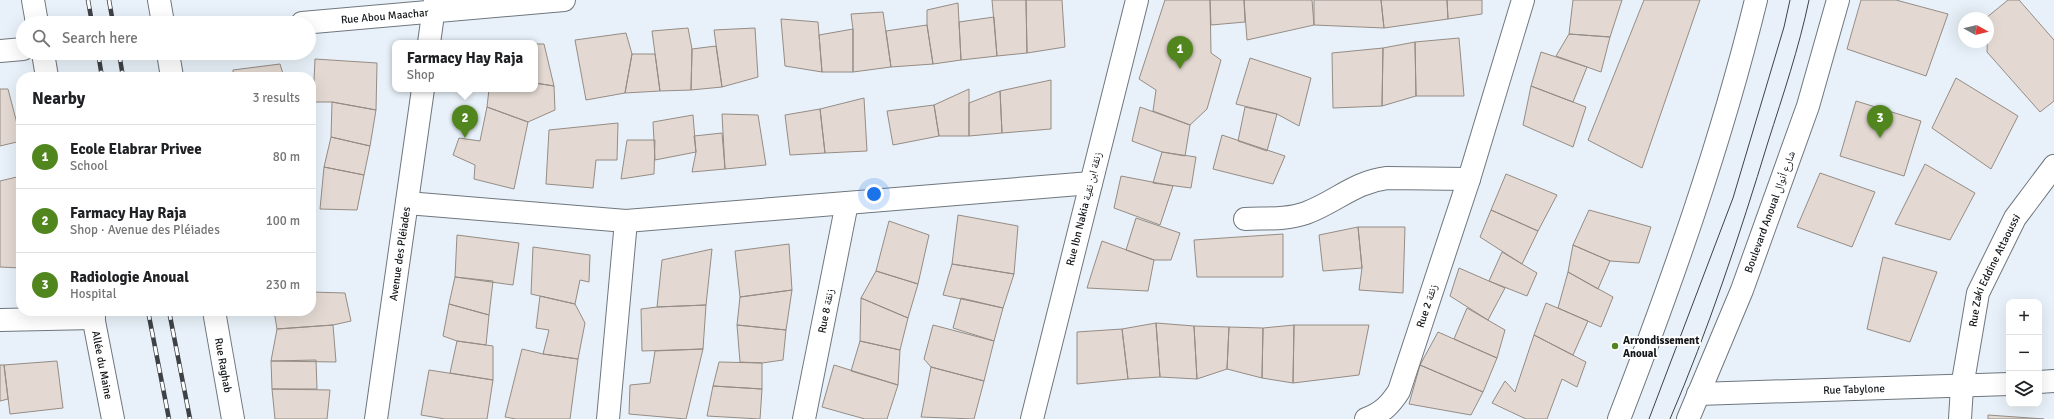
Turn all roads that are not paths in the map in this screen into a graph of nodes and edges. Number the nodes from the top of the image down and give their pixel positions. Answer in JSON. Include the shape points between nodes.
{"nodes":[{"id":1,"x":33,"y":0,"type":"edge"},
{"id":2,"x":158,"y":0,"type":"edge"},
{"id":3,"x":564,"y":0,"type":"edge"},
{"id":4,"x":1137,"y":0,"type":"edge"},
{"id":5,"x":1523,"y":0,"type":"edge"},
{"id":6,"x":1756,"y":0,"type":"edge"},
{"id":7,"x":1838,"y":0,"type":"edge"},
{"id":8,"x":435,"y":5,"type":"edge"},
{"id":9,"x":36,"y":16,"type":"edge"},
{"id":10,"x":161,"y":16,"type":"edge"},
{"id":11,"x":316,"y":21,"type":"edge"},
{"id":12,"x":429,"y":40,"type":"edge"},
{"id":13,"x":16,"y":50,"type":"edge"},
{"id":14,"x":0,"y":51,"type":"edge"},
{"id":15,"x":44,"y":60,"type":"edge"},
{"id":16,"x":169,"y":60,"type":"edge"},
{"id":17,"x":46,"y":72,"type":"edge"},
{"id":18,"x":171,"y":72,"type":"edge"},
{"id":19,"x":423,"y":92,"type":"edge"},
{"id":20,"x":2054,"y":166,"type":"edge"},
{"id":21,"x":1469,"y":179,"type":"junction"},
{"id":22,"x":1091,"y":183,"type":"junction"},
{"id":23,"x":407,"y":203,"type":"junction"},
{"id":24,"x":847,"y":203,"type":"junction"},
{"id":25,"x":1245,"y":219,"type":"dead end"},
{"id":26,"x":626,"y":221,"type":"junction"},
{"id":27,"x":74,"y":316,"type":"edge"},
{"id":28,"x":93,"y":316,"type":"edge"},
{"id":29,"x":215,"y":316,"type":"edge"},
{"id":30,"x":0,"y":320,"type":"edge"},
{"id":31,"x":2054,"y":381,"type":"edge"},
{"id":32,"x":2042,"y":382,"type":"edge"},
{"id":33,"x":2006,"y":384,"type":"edge"},
{"id":34,"x":1962,"y":387,"type":"junction"},
{"id":35,"x":1698,"y":394,"type":"junction"},
{"id":36,"x":113,"y":419,"type":"edge"},
{"id":37,"x":233,"y":419,"type":"edge"},
{"id":38,"x":376,"y":419,"type":"edge"},
{"id":39,"x":608,"y":419,"type":"edge"},
{"id":40,"x":804,"y":419,"type":"edge"},
{"id":41,"x":1032,"y":419,"type":"edge"},
{"id":42,"x":1366,"y":419,"type":"edge"},
{"id":43,"x":1619,"y":419,"type":"edge"},
{"id":44,"x":1688,"y":419,"type":"edge"},
{"id":45,"x":1960,"y":419,"type":"edge"}],
"edges":[{"from":1,"to":9,"type":"street"},
{"from":2,"to":10,"type":"street"},
{"from":3,"to":8,"type":"street","name":"Rue Abou Maachar"},
{"from":4,"to":22,"type":"street","name":"Rue Ibn Nakia زنقة ابن نقية"},
{"from":5,"to":21,"type":"street","name":"Rue 2 زنقة"},
{"from":6,"to":43,"type":"street","via":[[1726,114],[1701,192]]},
{"from":7,"to":35,"type":"street","name":"Boulevard Anoual شارع أنوال","via":[[1808,106],[1742,290]]},
{"from":8,"to":11,"type":"street","name":"Rue Abou Maachar"},
{"from":8,"to":12,"type":"street"},
{"from":13,"to":14,"type":"street"},
{"from":15,"to":17,"type":"street"},
{"from":16,"to":18,"type":"street"},
{"from":19,"to":23,"type":"street","name":"Avenue des Pléiades"},
{"from":20,"to":34,"type":"street","name":"Rue Zaki Eddine Attaoussi","via":[[2015,218],[1978,292]]},
{"from":21,"to":25,"type":"street","via":[[1374,179],[1306,213]]},
{"from":21,"to":42,"type":"street","name":"Rue 2 زنقة","via":[[1399,391],[1390,405]]},
{"from":22,"to":24,"type":"street"},
{"from":22,"to":41,"type":"street","name":"Rue Ibn Nakia زنقة ابن نقية"},
{"from":23,"to":26,"type":"street"},
{"from":23,"to":38,"type":"street","name":"Avenue des Pléiades"},
{"from":24,"to":26,"type":"street"},
{"from":24,"to":40,"type":"street","name":"Rue 8 زنقة"},
{"from":26,"to":39,"type":"street"},
{"from":27,"to":30,"type":"street"},
{"from":28,"to":36,"type":"street","name":"Allée du Maine"},
{"from":29,"to":37,"type":"street","name":"Rue Raghab"},
{"from":31,"to":32,"type":"street"},
{"from":33,"to":34,"type":"street","name":"Rue Tabylone"},
{"from":34,"to":35,"type":"street","name":"Rue Tabylone"},
{"from":34,"to":45,"type":"street","name":"Rue Zaki Eddine Attaoussi"},
{"from":35,"to":44,"type":"street","name":"Boulevard Anoual شارع أنوال"}]}
